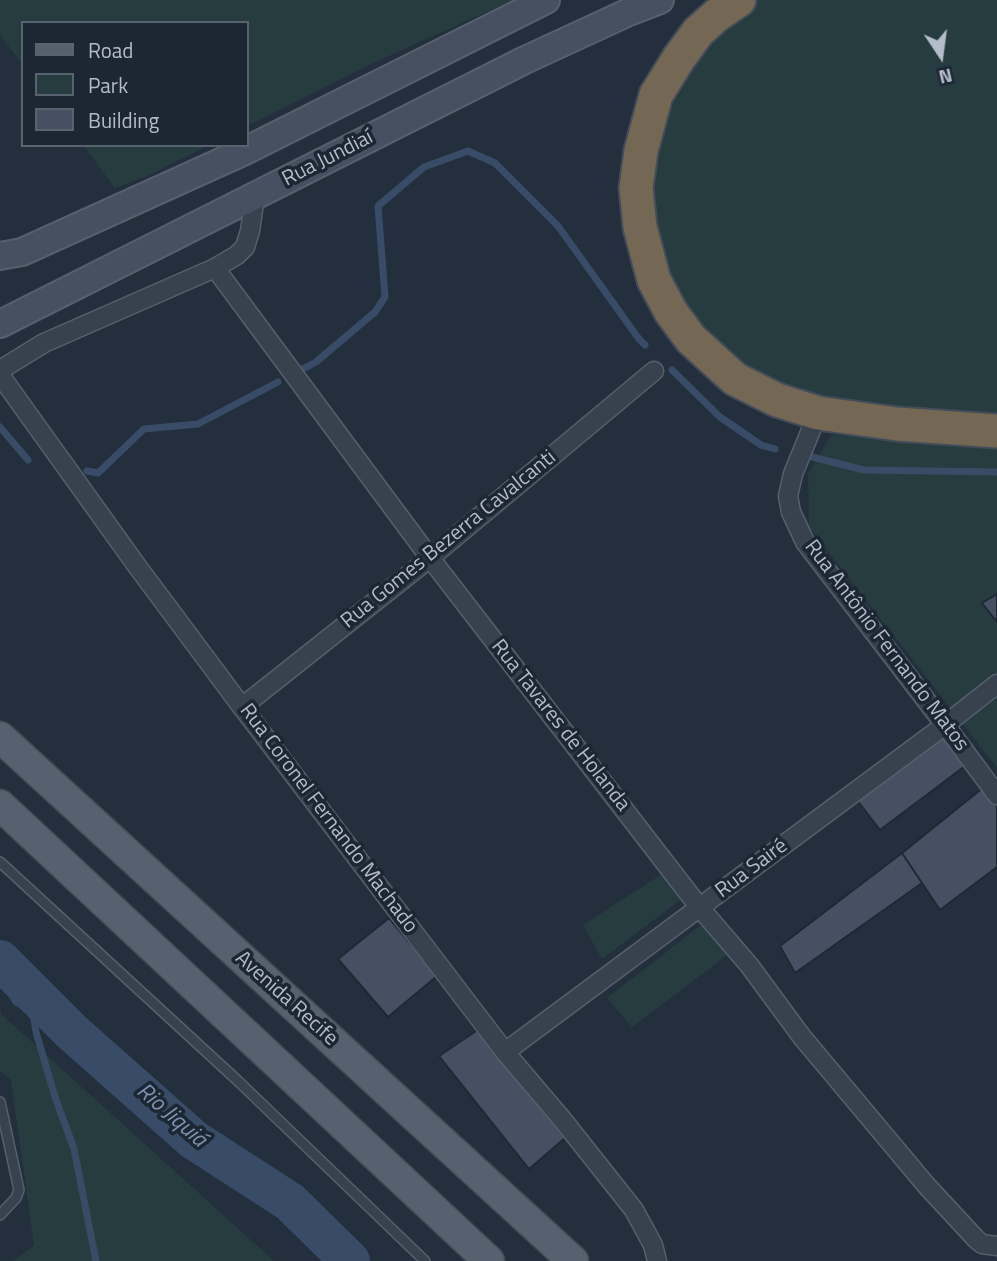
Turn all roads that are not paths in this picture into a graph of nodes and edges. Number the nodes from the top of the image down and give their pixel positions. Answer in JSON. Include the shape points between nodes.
{"nodes":[{"id":1,"x":546,"y":0,"type":"edge"},
{"id":2,"x":660,"y":0,"type":"edge"},
{"id":3,"x":739,"y":0,"type":"edge"},
{"id":4,"x":255,"y":196,"type":"junction"},
{"id":5,"x":0,"y":256,"type":"edge"},
{"id":6,"x":215,"y":268,"type":"junction"},
{"id":7,"x":9,"y":320,"type":"edge"},
{"id":8,"x":654,"y":371,"type":"dead end"},
{"id":9,"x":0,"y":372,"type":"edge"},
{"id":10,"x":818,"y":413,"type":"junction"},
{"id":11,"x":997,"y":431,"type":"edge"},
{"id":12,"x":430,"y":558,"type":"junction"},
{"id":13,"x":997,"y":684,"type":"edge"},
{"id":14,"x":242,"y":707,"type":"junction"},
{"id":15,"x":946,"y":725,"type":"junction"},
{"id":16,"x":0,"y":737,"type":"edge"},
{"id":17,"x":997,"y":795,"type":"edge"},
{"id":18,"x":0,"y":805,"type":"edge"},
{"id":19,"x":0,"y":862,"type":"edge"},
{"id":20,"x":700,"y":908,"type":"junction"},
{"id":21,"x":505,"y":1052,"type":"junction"},
{"id":22,"x":0,"y":1102,"type":"edge"},
{"id":23,"x":0,"y":1215,"type":"edge"},
{"id":24,"x":997,"y":1246,"type":"edge"},
{"id":25,"x":425,"y":1261,"type":"edge"},
{"id":26,"x":489,"y":1261,"type":"edge"},
{"id":27,"x":573,"y":1261,"type":"edge"},
{"id":28,"x":657,"y":1261,"type":"edge"}],
"edges":[{"from":1,"to":5,"type":"main road","name":"Rua Jundiaí","via":[[245,151],[22,252]]},
{"from":2,"to":4,"type":"main road","name":"Rua Jundiaí","via":[[525,60]]},
{"from":3,"to":10,"type":"highway","via":[[698,32],[656,95],[636,187],[640,227],[654,280],[691,340],[735,379],[777,400]]},
{"from":4,"to":6,"type":"street","via":[[245,247]]},
{"from":4,"to":7,"type":"main road","name":"Rua Jundiaí"},
{"from":6,"to":9,"type":"street","name":"Rua Coronel Fernando Machado","via":[[44,343]]},
{"from":6,"to":12,"type":"street","name":"Rua Tavares de Holanda"},
{"from":8,"to":12,"type":"street","name":"Rua Gomes Bezerra Cavalcanti"},
{"from":9,"to":14,"type":"street","name":"Rua Coronel Fernando Machado"},
{"from":10,"to":11,"type":"highway"},
{"from":10,"to":15,"type":"street","name":"Rua Antônio Fernando Matos","via":[[793,474],[788,496],[791,512],[805,542]]},
{"from":12,"to":14,"type":"street","name":"Rua Gomes Bezerra Cavalcanti"},
{"from":12,"to":20,"type":"street","name":"Rua Tavares de Holanda"},
{"from":13,"to":15,"type":"street","name":"Rua Sairé"},
{"from":14,"to":21,"type":"street","name":"Rua Coronel Fernando Machado"},
{"from":15,"to":17,"type":"street","name":"Rua Antônio Fernando Matos"},
{"from":15,"to":20,"type":"street","name":"Rua Sairé"},
{"from":16,"to":27,"type":"main road","name":"Avenida Recife"},
{"from":18,"to":26,"type":"main road"},
{"from":19,"to":25,"type":"lane"},
{"from":20,"to":21,"type":"street","name":"Rua Sairé"},
{"from":20,"to":24,"type":"street","name":"Rua Tavares de Holanda","via":[[926,1185],[976,1239]]},
{"from":21,"to":28,"type":"street","name":"Rua Coronel Fernando Machado","via":[[634,1210]]},
{"from":22,"to":23,"type":"lane","via":[[19,1189]]}]}
